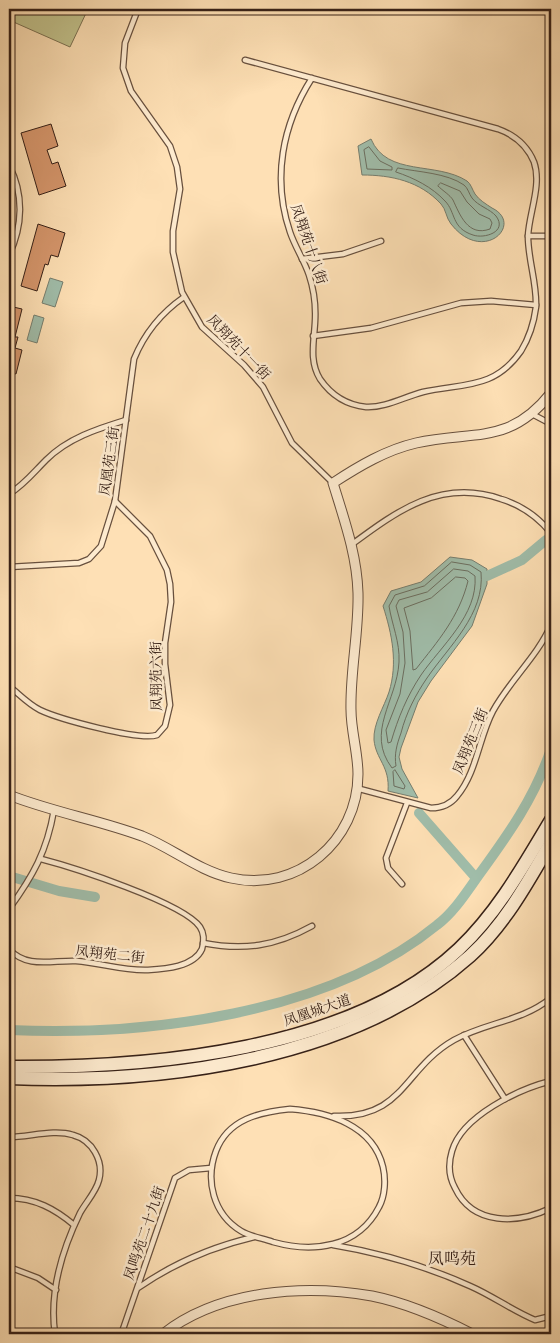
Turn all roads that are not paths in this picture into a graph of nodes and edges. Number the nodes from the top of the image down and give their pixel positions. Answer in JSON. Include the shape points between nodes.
{"nodes":[{"id":1,"x":138,"y":9,"type":"edge"},
{"id":2,"x":245,"y":60,"type":"dead end"},
{"id":3,"x":312,"y":78,"type":"junction"},
{"id":4,"x":9,"y":165,"type":"edge"},
{"id":5,"x":528,"y":236,"type":"junction"},
{"id":6,"x":551,"y":236,"type":"edge"},
{"id":7,"x":381,"y":241,"type":"dead end"},
{"id":8,"x":9,"y":255,"type":"edge"},
{"id":9,"x":302,"y":259,"type":"junction"},
{"id":10,"x":184,"y":297,"type":"junction"},
{"id":11,"x":536,"y":305,"type":"junction"},
{"id":12,"x":313,"y":336,"type":"junction"},
{"id":13,"x":551,"y":393,"type":"edge"},
{"id":14,"x":532,"y":414,"type":"junction"},
{"id":15,"x":126,"y":420,"type":"junction"},
{"id":16,"x":551,"y":424,"type":"edge"},
{"id":17,"x":333,"y":483,"type":"junction"},
{"id":18,"x":9,"y":494,"type":"edge"},
{"id":19,"x":115,"y":500,"type":"junction"},
{"id":20,"x":551,"y":533,"type":"edge"},
{"id":21,"x":351,"y":545,"type":"junction"},
{"id":22,"x":9,"y":567,"type":"edge"},
{"id":23,"x":551,"y":625,"type":"edge"},
{"id":24,"x":9,"y":686,"type":"edge"},
{"id":25,"x":356,"y":788,"type":"junction"},
{"id":26,"x":9,"y":795,"type":"edge"},
{"id":27,"x":407,"y":803,"type":"junction"},
{"id":28,"x":54,"y":810,"type":"junction"},
{"id":29,"x":551,"y":820,"type":"edge"},
{"id":30,"x":551,"y":842,"type":"edge"},
{"id":31,"x":41,"y":859,"type":"junction"},
{"id":32,"x":402,"y":884,"type":"dead end"},
{"id":33,"x":9,"y":909,"type":"edge"},
{"id":34,"x":312,"y":926,"type":"dead end"},
{"id":35,"x":204,"y":944,"type":"junction"},
{"id":36,"x":9,"y":949,"type":"edge"},
{"id":37,"x":551,"y":998,"type":"edge"},
{"id":38,"x":464,"y":1035,"type":"junction"},
{"id":39,"x":9,"y":1067,"type":"edge"},
{"id":40,"x":9,"y":1078,"type":"edge"},
{"id":41,"x":551,"y":1080,"type":"edge"},
{"id":42,"x":505,"y":1099,"type":"junction"},
{"id":43,"x":331,"y":1116,"type":"junction"},
{"id":44,"x":9,"y":1137,"type":"edge"},
{"id":45,"x":211,"y":1168,"type":"junction"},
{"id":46,"x":9,"y":1198,"type":"edge"},
{"id":47,"x":551,"y":1208,"type":"edge"},
{"id":48,"x":74,"y":1225,"type":"junction"},
{"id":49,"x":254,"y":1237,"type":"junction"},
{"id":50,"x":331,"y":1245,"type":"junction"},
{"id":51,"x":9,"y":1268,"type":"edge"},
{"id":52,"x":136,"y":1289,"type":"junction"},
{"id":53,"x":56,"y":1290,"type":"junction"},
{"id":54,"x":551,"y":1316,"type":"edge"},
{"id":55,"x":122,"y":1332,"type":"dead end"},
{"id":56,"x":55,"y":1334,"type":"edge"},
{"id":57,"x":163,"y":1334,"type":"edge"},
{"id":58,"x":472,"y":1334,"type":"edge"}],
"edges":[{"from":1,"to":10,"type":"lane","name":"凤翔苑十一街","via":[[125,43],[126,80],[170,146],[177,167],[180,189],[173,252]]},
{"from":2,"to":3,"type":"lane"},
{"from":3,"to":5,"type":"lane","via":[[510,134],[529,152],[534,164],[536,177]]},
{"from":3,"to":9,"type":"lane","name":"凤翔苑十八街","via":[[290,122],[281,170],[286,217]]},
{"from":4,"to":8,"type":"lane","via":[[18,190],[20,217]]},
{"from":5,"to":6,"type":"lane"},
{"from":5,"to":11,"type":"lane"},
{"from":7,"to":9,"type":"lane","via":[[343,254]]},
{"from":9,"to":12,"type":"lane","name":"凤翔苑十八街","via":[[314,297]]},
{"from":10,"to":15,"type":"lane","name":"凤凰苑三街","via":[[156,320],[138,349],[132,368]]},
{"from":10,"to":17,"type":"lane","name":"凤翔苑十一街","via":[[202,327],[263,387],[292,444]]},
{"from":11,"to":12,"type":"lane","via":[[491,301],[462,303],[371,328]]},
{"from":11,"to":12,"type":"lane","name":"凤翔苑十八街","via":[[534,321],[524,344],[510,364],[497,374],[466,387],[423,392],[382,406],[353,405],[328,390],[313,358]]},
{"from":13,"to":14,"type":"street"},
{"from":14,"to":16,"type":"lane"},
{"from":14,"to":17,"type":"street","via":[[498,433],[438,439],[385,454]]},
{"from":15,"to":18,"type":"lane","via":[[73,440]]},
{"from":15,"to":19,"type":"lane","name":"凤凰苑三街"},
{"from":17,"to":21,"type":"street"},
{"from":19,"to":22,"type":"lane","name":"凤凰苑三街","via":[[101,546],[89,559],[65,566]]},
{"from":19,"to":24,"type":"lane","name":"凤翔苑六街","via":[[150,536],[167,570],[171,602],[165,643],[170,705],[166,726],[157,735],[139,737],[61,717],[30,705]]},
{"from":20,"to":21,"type":"lane","via":[[543,523],[517,506],[492,496],[462,492],[438,495],[410,506]]},
{"from":21,"to":25,"type":"street","via":[[358,592],[351,710],[358,774]]},
{"from":23,"to":27,"type":"lane","name":"凤翔苑三街","via":[[541,646],[504,692],[492,713],[458,795],[439,808]]},
{"from":25,"to":27,"type":"lane","name":"凤翔苑三街"},
{"from":25,"to":28,"type":"street","via":[[345,826],[321,856],[306,867],[269,880],[230,878],[144,837]]},
{"from":26,"to":28,"type":"street"},
{"from":27,"to":32,"type":"lane","via":[[386,858],[388,868]]},
{"from":28,"to":31,"type":"lane"},
{"from":29,"to":39,"type":"main road","name":"凤凰城大道","via":[[480,928],[424,979],[379,1004],[306,1031],[213,1053],[86,1066]]},
{"from":30,"to":40,"type":"main road","name":"凤凰城大道","via":[[528,882],[493,931],[445,976],[396,1008],[320,1039],[231,1062],[120,1075]]},
{"from":31,"to":33,"type":"lane"},
{"from":31,"to":35,"type":"lane","via":[[94,875],[171,908],[195,922]]},
{"from":34,"to":35,"type":"lane","via":[[292,937],[256,947],[226,948]]},
{"from":35,"to":36,"type":"lane","name":"凤翔苑二街","via":[[196,958],[189,962],[146,970],[76,961],[32,962],[22,960]]},
{"from":37,"to":38,"type":"lane","via":[[518,1018]]},
{"from":38,"to":42,"type":"lane"},
{"from":38,"to":43,"type":"lane","via":[[431,1056],[388,1104],[370,1113],[351,1117]]},
{"from":41,"to":42,"type":"lane"},
{"from":42,"to":47,"type":"lane","via":[[460,1136],[452,1150],[449,1166],[452,1182],[459,1197],[484,1216],[500,1219],[522,1217]]},
{"from":43,"to":45,"type":"lane","via":[[290,1109],[254,1115],[227,1132],[218,1145]]},
{"from":43,"to":50,"type":"lane","via":[[368,1136],[384,1168],[385,1185],[373,1218],[361,1231]]},
{"from":44,"to":48,"type":"lane","via":[[65,1133],[93,1148],[99,1163],[100,1179]]},
{"from":45,"to":49,"type":"lane","via":[[212,1192],[218,1207],[234,1225]]},
{"from":45,"to":52,"type":"lane","name":"凤鸣苑二十九街","via":[[189,1170],[175,1178]]},
{"from":46,"to":48,"type":"lane","via":[[45,1205]]},
{"from":48,"to":53,"type":"lane","via":[[62,1255]]},
{"from":49,"to":50,"type":"lane","via":[[300,1247]]},
{"from":49,"to":52,"type":"lane","via":[[204,1251]]},
{"from":50,"to":54,"type":"lane","via":[[380,1254],[429,1269],[472,1286],[535,1320]]},
{"from":51,"to":53,"type":"lane","via":[[38,1278]]},
{"from":52,"to":55,"type":"lane","name":"凤鸣苑二十九街"},
{"from":53,"to":56,"type":"lane"},
{"from":57,"to":58,"type":"street","via":[[200,1312],[234,1300],[304,1290],[373,1297],[407,1306]]}]}
